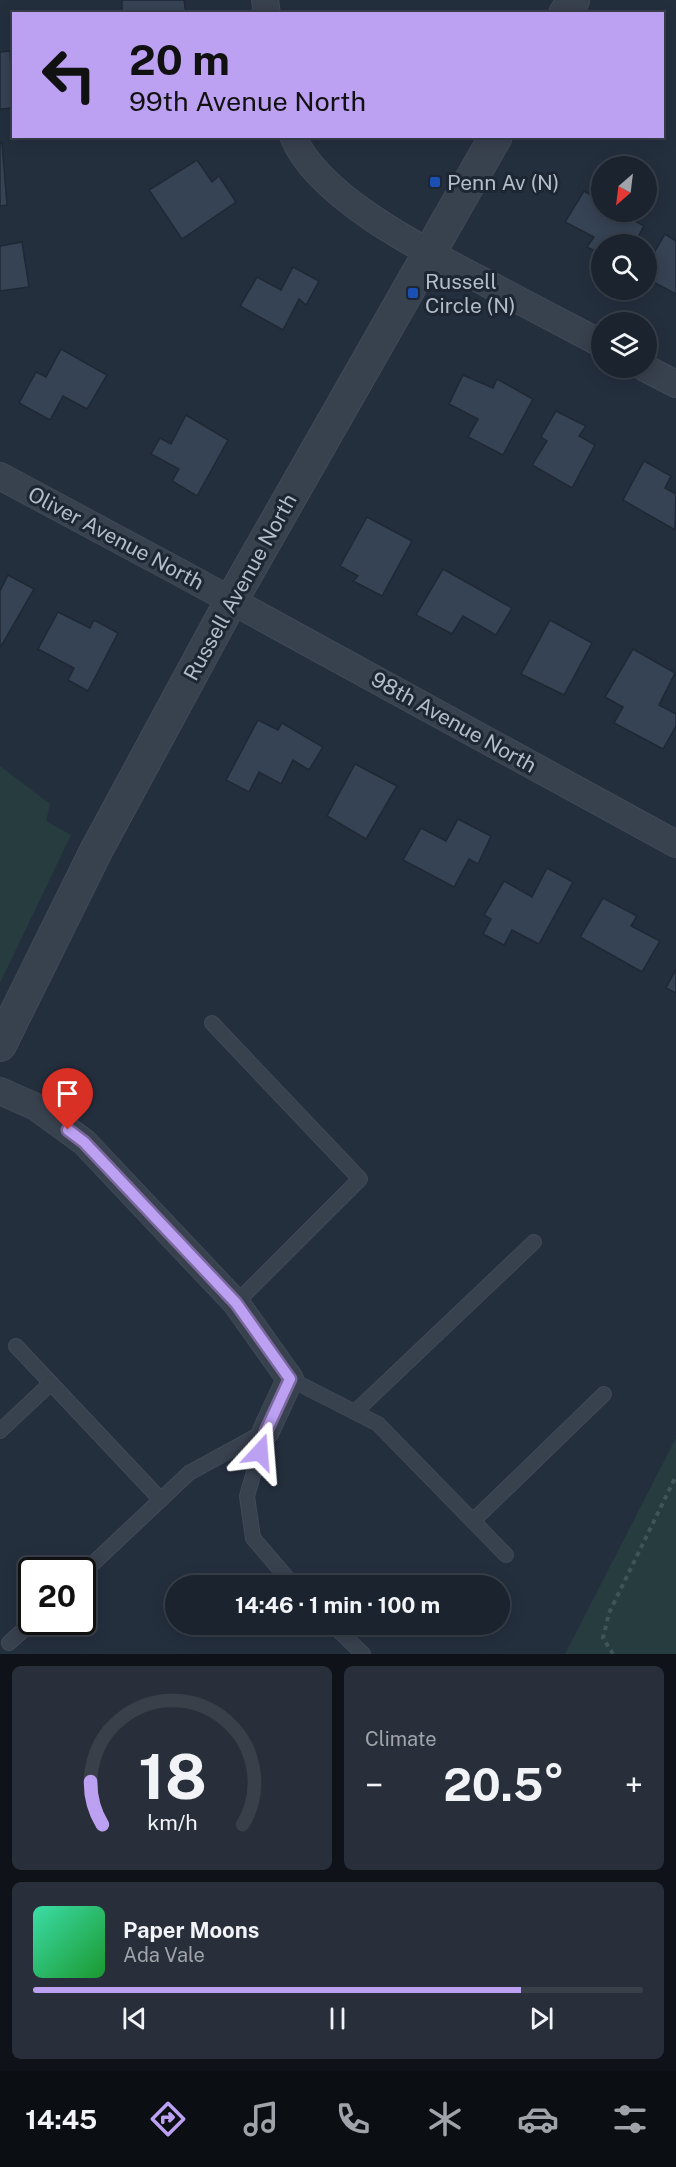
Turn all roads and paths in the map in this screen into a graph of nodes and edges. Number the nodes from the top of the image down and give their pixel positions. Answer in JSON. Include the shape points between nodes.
{"nodes":[{"id":1,"x":294,"y":138,"type":"edge"},
{"id":2,"x":495,"y":138,"type":"edge"},
{"id":3,"x":429,"y":253,"type":"junction"},
{"id":4,"x":591,"y":338,"type":"edge"},
{"id":5,"x":657,"y":374,"type":"edge"},
{"id":6,"x":676,"y":384,"type":"edge"},
{"id":7,"x":0,"y":476,"type":"edge"},
{"id":8,"x":231,"y":601,"type":"junction"},
{"id":9,"x":676,"y":844,"type":"edge"},
{"id":10,"x":212,"y":1023,"type":"dead end"},
{"id":11,"x":0,"y":1045,"type":"edge"},
{"id":12,"x":0,"y":1091,"type":"edge"},
{"id":13,"x":534,"y":1242,"type":"dead end"},
{"id":14,"x":236,"y":1303,"type":"junction"},
{"id":15,"x":16,"y":1346,"type":"dead end"},
{"id":16,"x":290,"y":1379,"type":"junction"},
{"id":17,"x":51,"y":1383,"type":"junction"},
{"id":18,"x":604,"y":1394,"type":"dead end"},
{"id":19,"x":356,"y":1412,"type":"junction"},
{"id":20,"x":0,"y":1431,"type":"edge"},
{"id":21,"x":266,"y":1431,"type":"junction"},
{"id":22,"x":676,"y":1476,"type":"edge"},
{"id":23,"x":161,"y":1500,"type":"junction"},
{"id":24,"x":473,"y":1521,"type":"junction"},
{"id":25,"x":506,"y":1555,"type":"dead end"},
{"id":26,"x":96,"y":1561,"type":"edge"},
{"id":27,"x":285,"y":1575,"type":"edge"},
{"id":28,"x":18,"y":1635,"type":"edge"},
{"id":29,"x":343,"y":1635,"type":"edge"},
{"id":30,"x":9,"y":1643,"type":"dead end"},
{"id":31,"x":363,"y":1654,"type":"edge"},
{"id":32,"x":614,"y":1654,"type":"edge"}],
"edges":[{"from":1,"to":3,"type":"street","via":[[320,177],[353,204]]},
{"from":2,"to":3,"type":"street","name":"Russell Avenue North"},
{"from":3,"to":4,"type":"street"},
{"from":3,"to":8,"type":"street","name":"Russell Avenue North"},
{"from":5,"to":6,"type":"street"},
{"from":7,"to":8,"type":"street","name":"Oliver Avenue North"},
{"from":8,"to":9,"type":"street","name":"98th Avenue North"},
{"from":8,"to":11,"type":"street","name":"Russell Avenue North","via":[[96,851]]},
{"from":10,"to":14,"type":"lane","via":[[360,1179]]},
{"from":12,"to":14,"type":"street","via":[[36,1107],[84,1142]]},
{"from":13,"to":19,"type":"lane"},
{"from":14,"to":16,"type":"street"},
{"from":15,"to":17,"type":"lane"},
{"from":16,"to":19,"type":"lane"},
{"from":16,"to":21,"type":"street"},
{"from":17,"to":20,"type":"lane"},
{"from":17,"to":23,"type":"lane"},
{"from":18,"to":24,"type":"lane"},
{"from":19,"to":24,"type":"lane","via":[[378,1424]]},
{"from":21,"to":23,"type":"lane","via":[[189,1473]]},
{"from":21,"to":27,"type":"lane","via":[[247,1496],[253,1538]]},
{"from":22,"to":32,"type":"path","via":[[609,1612],[603,1638]]},
{"from":23,"to":26,"type":"lane"},
{"from":24,"to":25,"type":"lane"},
{"from":28,"to":30,"type":"lane"},
{"from":29,"to":31,"type":"lane"}]}
